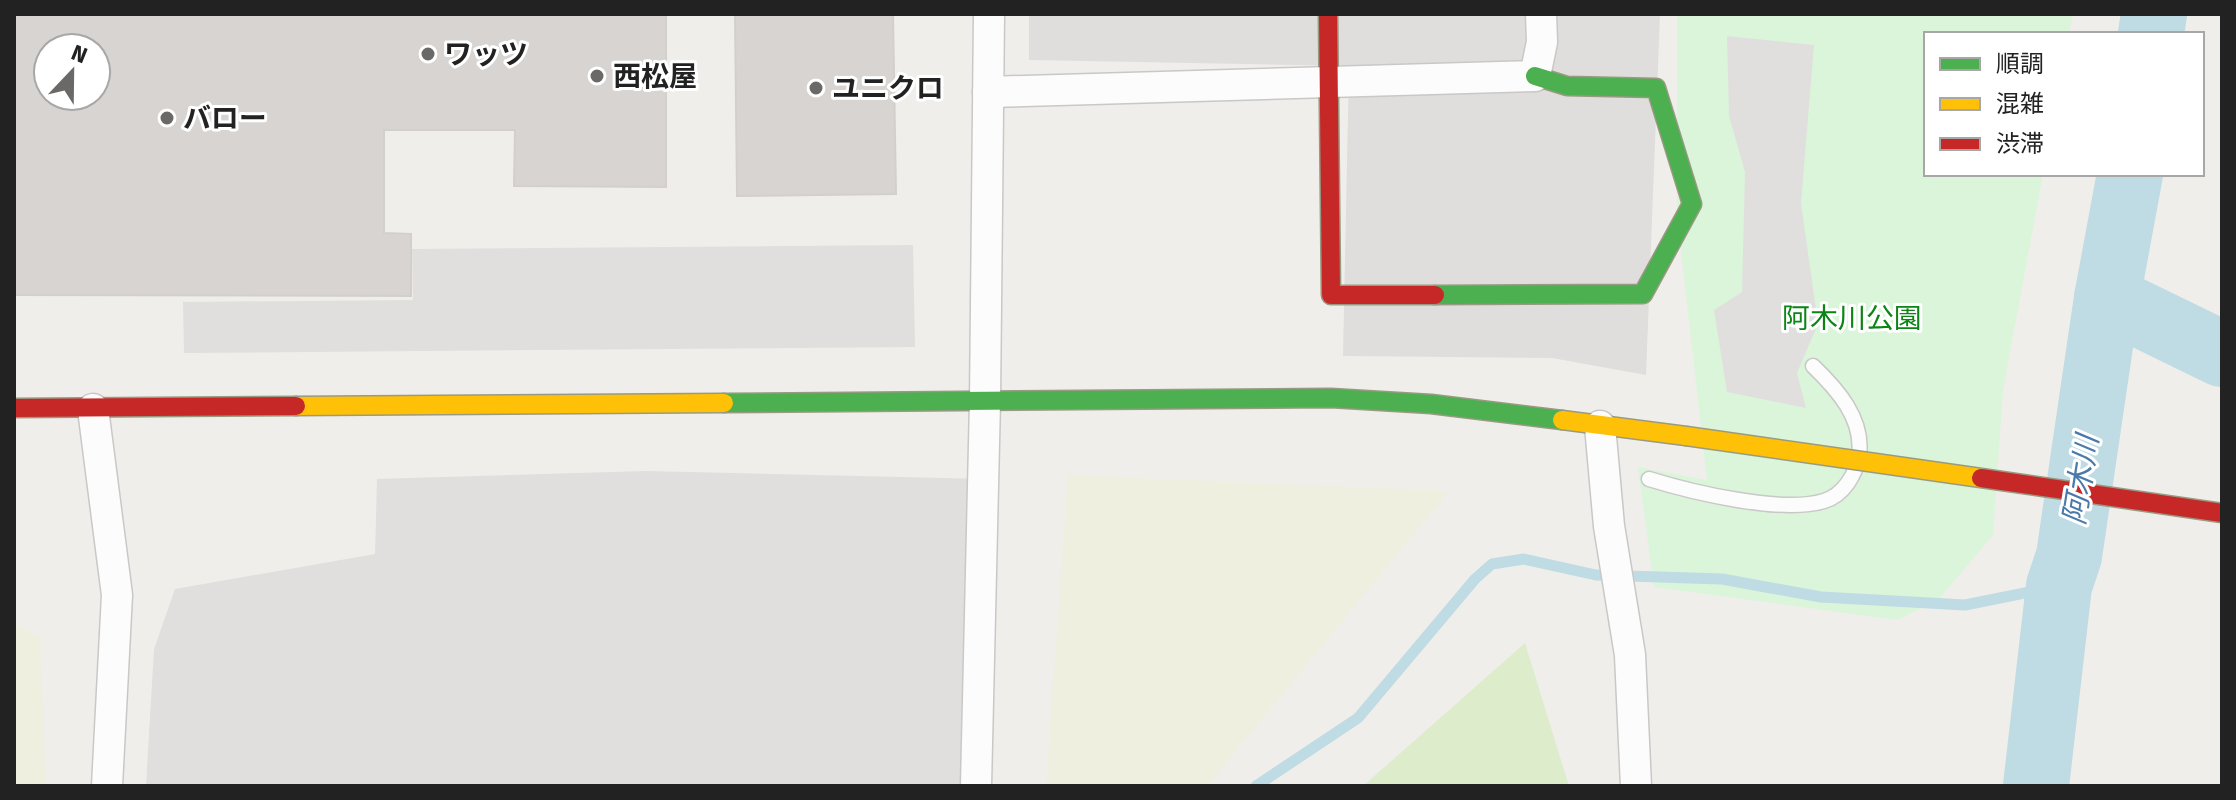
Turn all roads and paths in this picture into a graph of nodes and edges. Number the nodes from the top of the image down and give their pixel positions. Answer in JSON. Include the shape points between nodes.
{"nodes":[{"id":1,"x":989,"y":14,"type":"edge"},
{"id":2,"x":1328,"y":14,"type":"edge"},
{"id":3,"x":1541,"y":14,"type":"edge"},
{"id":4,"x":1535,"y":76,"type":"junction"},
{"id":5,"x":1329,"y":82,"type":"junction"},
{"id":6,"x":988,"y":92,"type":"junction"},
{"id":7,"x":1813,"y":366,"type":"dead end"},
{"id":8,"x":985,"y":401,"type":"junction"},
{"id":9,"x":14,"y":408,"type":"edge"},
{"id":10,"x":93,"y":409,"type":"junction"},
{"id":11,"x":1600,"y":426,"type":"junction"},
{"id":12,"x":1649,"y":479,"type":"dead end"},
{"id":13,"x":2222,"y":513,"type":"edge"},
{"id":14,"x":107,"y":786,"type":"edge"},
{"id":15,"x":976,"y":786,"type":"edge"},
{"id":16,"x":1636,"y":786,"type":"edge"}],
"edges":[{"from":1,"to":6,"type":"street"},
{"from":2,"to":5,"type":"street"},
{"from":3,"to":4,"type":"street"},
{"from":4,"to":5,"type":"street"},
{"from":4,"to":5,"type":"street","via":[[1567,86],[1656,88],[1692,204],[1643,294],[1331,295]]},
{"from":5,"to":6,"type":"street"},
{"from":6,"to":8,"type":"street"},
{"from":7,"to":12,"type":"lane","via":[[1834,386],[1857,424],[1856,471],[1843,490],[1827,501],[1804,505],[1688,491]]},
{"from":8,"to":10,"type":"street"},
{"from":8,"to":11,"type":"street","via":[[1331,398],[1431,404]]},
{"from":8,"to":15,"type":"street"},
{"from":9,"to":10,"type":"street"},
{"from":10,"to":14,"type":"street","via":[[117,595]]},
{"from":11,"to":13,"type":"street","bridge":true},
{"from":11,"to":16,"type":"street","via":[[1609,526],[1630,655]]}]}
